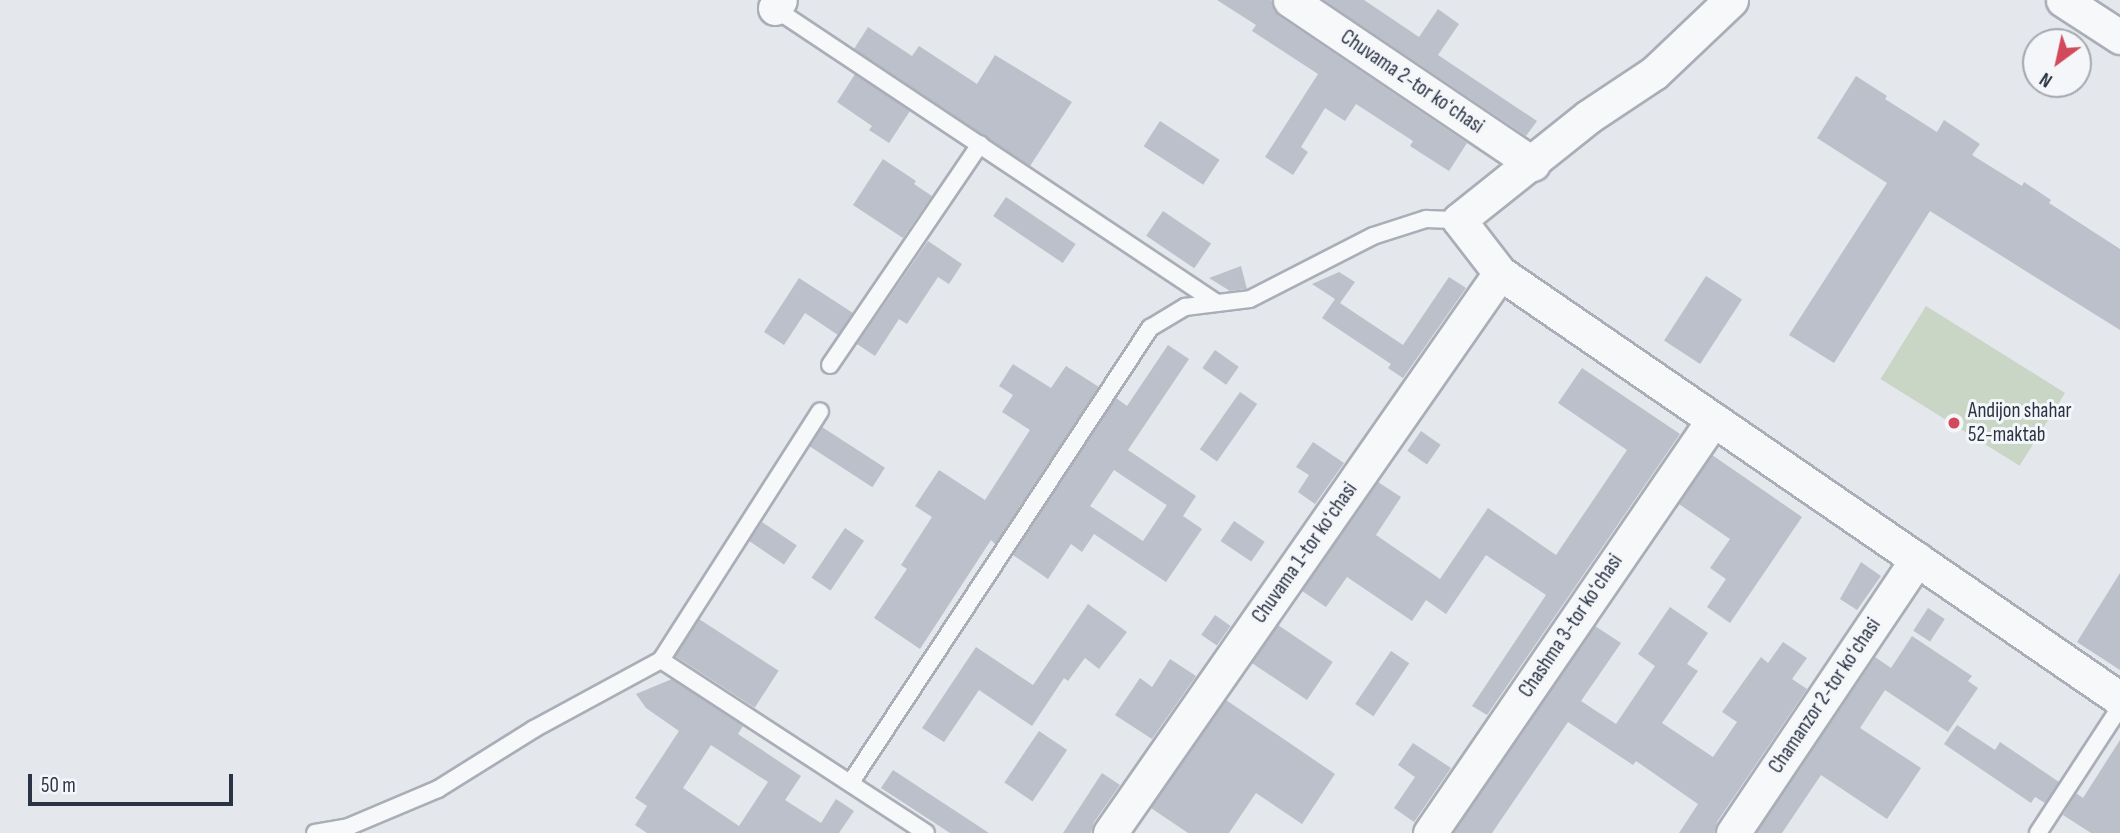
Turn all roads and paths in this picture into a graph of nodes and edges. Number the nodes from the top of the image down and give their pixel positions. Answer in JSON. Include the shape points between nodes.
{"nodes":[{"id":1,"x":1290,"y":0,"type":"edge"},
{"id":2,"x":1731,"y":0,"type":"edge"},
{"id":3,"x":2063,"y":0,"type":"edge"},
{"id":4,"x":772,"y":3,"type":"edge"},
{"id":5,"x":2120,"y":37,"type":"edge"},
{"id":6,"x":980,"y":144,"type":"junction"},
{"id":7,"x":1533,"y":164,"type":"junction"},
{"id":8,"x":1459,"y":220,"type":"junction"},
{"id":9,"x":1500,"y":273,"type":"junction"},
{"id":10,"x":1217,"y":303,"type":"junction"},
{"id":11,"x":830,"y":365,"type":"dead end"},
{"id":12,"x":820,"y":411,"type":"dead end"},
{"id":13,"x":1713,"y":420,"type":"junction"},
{"id":14,"x":1917,"y":559,"type":"junction"},
{"id":15,"x":661,"y":660,"type":"junction"},
{"id":16,"x":2120,"y":699,"type":"edge"},
{"id":17,"x":2120,"y":707,"type":"edge"},
{"id":18,"x":851,"y":782,"type":"junction"},
{"id":19,"x":315,"y":833,"type":"edge"},
{"id":20,"x":926,"y":833,"type":"edge"},
{"id":21,"x":1110,"y":833,"type":"edge"},
{"id":22,"x":1430,"y":833,"type":"edge"},
{"id":23,"x":1733,"y":833,"type":"edge"},
{"id":24,"x":2038,"y":833,"type":"edge"}],
"edges":[{"from":1,"to":7,"type":"street","name":"Chuvama 2-tor koʻchasi"},
{"from":2,"to":7,"type":"street","via":[[1654,73],[1588,117]]},
{"from":3,"to":5,"type":"street"},
{"from":4,"to":6,"type":"lane"},
{"from":6,"to":10,"type":"lane"},
{"from":6,"to":11,"type":"lane"},
{"from":7,"to":8,"type":"street"},
{"from":8,"to":9,"type":"street"},
{"from":8,"to":10,"type":"lane","via":[[1426,219],[1373,236],[1250,299]]},
{"from":9,"to":13,"type":"street"},
{"from":9,"to":21,"type":"street","name":"Chuvama 1-tor koʻchasi"},
{"from":10,"to":18,"type":"lane","via":[[1185,307],[1150,328]]},
{"from":12,"to":15,"type":"lane"},
{"from":13,"to":14,"type":"street"},
{"from":13,"to":22,"type":"street","name":"Chashma 3-tor koʻchasi"},
{"from":14,"to":16,"type":"street"},
{"from":14,"to":23,"type":"street","name":"Chamanzor 2-tor koʻchasi"},
{"from":15,"to":18,"type":"lane"},
{"from":15,"to":19,"type":"lane","via":[[534,729],[438,789],[348,827]]},
{"from":17,"to":24,"type":"lane"},
{"from":18,"to":20,"type":"lane"}]}
